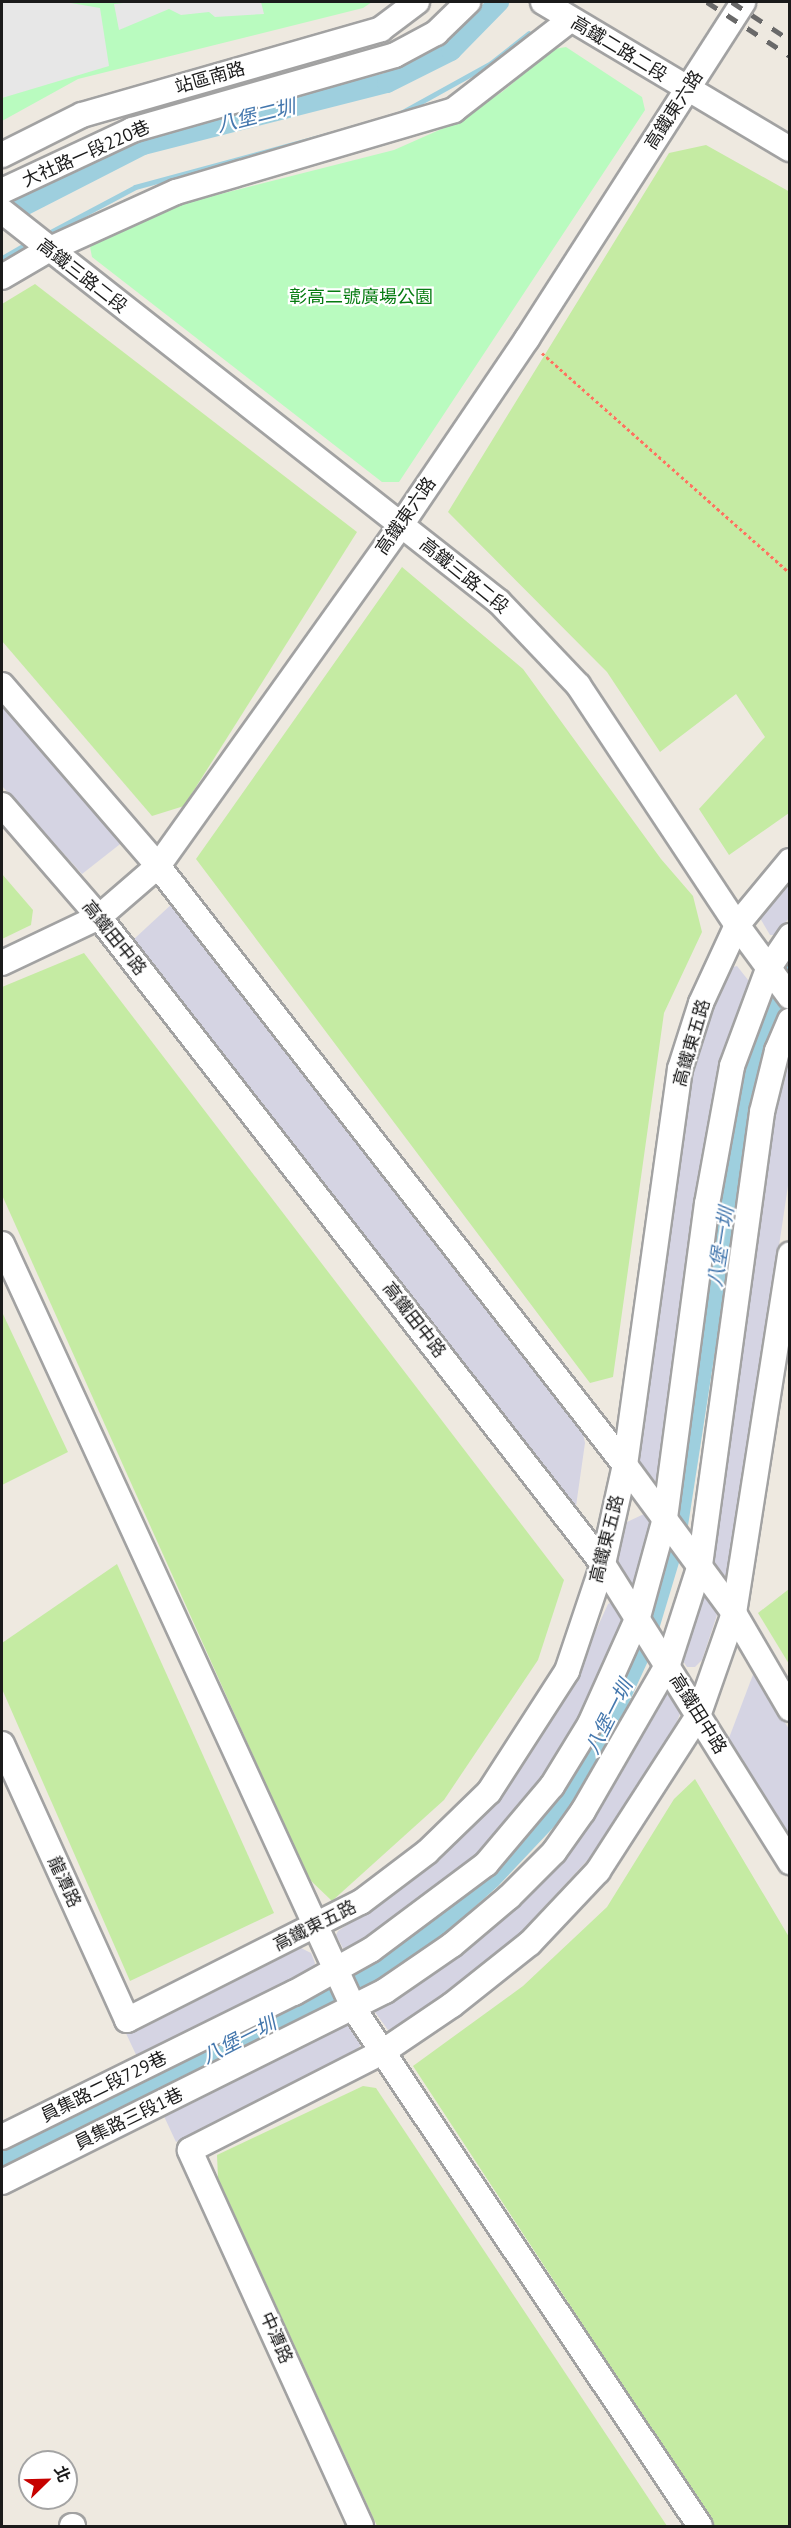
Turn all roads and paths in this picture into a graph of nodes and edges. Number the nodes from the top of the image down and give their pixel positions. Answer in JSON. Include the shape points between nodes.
{"nodes":[{"id":1,"x":417,"y":2,"type":"edge"},
{"id":2,"x":468,"y":2,"type":"edge"},
{"id":3,"x":543,"y":2,"type":"edge"},
{"id":4,"x":743,"y":2,"type":"edge"},
{"id":5,"x":570,"y":20,"type":"junction"},
{"id":6,"x":687,"y":89,"type":"junction"},
{"id":7,"x":789,"y":149,"type":"edge"},
{"id":8,"x":2,"y":155,"type":"edge"},
{"id":9,"x":2,"y":191,"type":"edge"},
{"id":10,"x":2,"y":212,"type":"edge"},
{"id":11,"x":48,"y":250,"type":"junction"},
{"id":12,"x":2,"y":277,"type":"edge"},
{"id":13,"x":527,"y":339,"type":"junction"},
{"id":14,"x":401,"y":525,"type":"junction"},
{"id":15,"x":789,"y":573,"type":"edge"},
{"id":16,"x":2,"y":685,"type":"edge"},
{"id":17,"x":2,"y":805,"type":"edge"},
{"id":18,"x":789,"y":861,"type":"edge"},
{"id":19,"x":158,"y":866,"type":"junction"},
{"id":20,"x":99,"y":917,"type":"junction"},
{"id":21,"x":737,"y":925,"type":"junction"},
{"id":22,"x":789,"y":936,"type":"edge"},
{"id":23,"x":2,"y":963,"type":"edge"},
{"id":24,"x":768,"y":969,"type":"junction"},
{"id":25,"x":789,"y":997,"type":"edge"},
{"id":26,"x":789,"y":1021,"type":"edge"},
{"id":27,"x":2,"y":1244,"type":"edge"},
{"id":28,"x":789,"y":1254,"type":"edge"},
{"id":29,"x":625,"y":1465,"type":"junction"},
{"id":30,"x":664,"y":1518,"type":"junction"},
{"id":31,"x":603,"y":1564,"type":"junction"},
{"id":32,"x":700,"y":1565,"type":"junction"},
{"id":33,"x":734,"y":1613,"type":"junction"},
{"id":34,"x":638,"y":1617,"type":"junction"},
{"id":35,"x":668,"y":1664,"type":"junction"},
{"id":36,"x":789,"y":1709,"type":"edge"},
{"id":37,"x":698,"y":1716,"type":"junction"},
{"id":38,"x":2,"y":1744,"type":"edge"},
{"id":39,"x":789,"y":1862,"type":"edge"},
{"id":40,"x":316,"y":1927,"type":"junction"},
{"id":41,"x":335,"y":1970,"type":"junction"},
{"id":42,"x":354,"y":2009,"type":"junction"},
{"id":43,"x":127,"y":2020,"type":"joint"},
{"id":44,"x":384,"y":2051,"type":"junction"},
{"id":45,"x":2,"y":2137,"type":"edge"},
{"id":46,"x":2,"y":2182,"type":"edge"},
{"id":47,"x":361,"y":2526,"type":"edge"},
{"id":48,"x":700,"y":2526,"type":"edge"}],
"edges":[{"from":1,"to":8,"type":"street","name":"站區南路","via":[[381,29],[82,115]]},
{"from":2,"to":9,"type":"street","name":"大社路一段220巷","via":[[436,33],[395,55],[132,130]]},
{"from":3,"to":5,"type":"street","name":"高鐵二路二段"},
{"from":4,"to":6,"type":"street","name":"高鐵東六路"},
{"from":5,"to":6,"type":"street","name":"高鐵二路二段"},
{"from":5,"to":11,"type":"street","via":[[454,110],[176,192]]},
{"from":6,"to":7,"type":"street","name":"高鐵二路二段"},
{"from":6,"to":13,"type":"street","name":"高鐵東六路"},
{"from":10,"to":11,"type":"street","name":"高鐵三路二段"},
{"from":11,"to":12,"type":"street"},
{"from":11,"to":14,"type":"street","name":"高鐵三路二段"},
{"from":13,"to":14,"type":"street","name":"高鐵東六路"},
{"from":13,"to":15,"type":"path"},
{"from":14,"to":19,"type":"street","name":"高鐵東六路"},
{"from":14,"to":21,"type":"street","name":"高鐵三路二段","via":[[499,602],[578,685]]},
{"from":16,"to":19,"type":"street"},
{"from":17,"to":20,"type":"street","name":"高鐵田中路"},
{"from":18,"to":21,"type":"street","name":"高鐵東五路"},
{"from":19,"to":20,"type":"street","name":"高鐵東六路"},
{"from":19,"to":29,"type":"street"},
{"from":20,"to":23,"type":"street","name":"高鐵東六路"},
{"from":20,"to":31,"type":"street","name":"高鐵田中路"},
{"from":21,"to":24,"type":"street","name":"高鐵三路二段"},
{"from":21,"to":29,"type":"street","name":"高鐵東五路","via":[[701,1003],[680,1069]]},
{"from":22,"to":24,"type":"street","name":"員集路二段729巷"},
{"from":24,"to":25,"type":"street","name":"高鐵三路二段"},
{"from":24,"to":30,"type":"street","name":"員集路二段729巷","via":[[732,1066],[725,1101]]},
{"from":26,"to":32,"type":"street","name":"員集路三段1巷","via":[[762,1112]]},
{"from":27,"to":40,"type":"street"},
{"from":28,"to":33,"type":"street"},
{"from":29,"to":30,"type":"street"},
{"from":29,"to":31,"type":"street","name":"高鐵東五路"},
{"from":30,"to":32,"type":"street"},
{"from":30,"to":34,"type":"street","name":"員集路二段729巷"},
{"from":31,"to":34,"type":"street","name":"高鐵田中路"},
{"from":31,"to":40,"type":"street","name":"高鐵東五路","via":[[567,1671],[489,1792],[427,1852],[361,1902]]},
{"from":32,"to":33,"type":"street"},
{"from":32,"to":35,"type":"street","name":"員集路三段1巷"},
{"from":33,"to":36,"type":"street"},
{"from":33,"to":37,"type":"street"},
{"from":34,"to":35,"type":"street","name":"高鐵田中路"},
{"from":34,"to":41,"type":"street","name":"員集路二段729巷","via":[[590,1724],[552,1786],[520,1827],[486,1864],[408,1926]]},
{"from":35,"to":37,"type":"street","name":"高鐵田中路"},
{"from":35,"to":42,"type":"street","name":"員集路三段1巷","via":[[613,1762],[554,1852],[452,1945]]},
{"from":37,"to":39,"type":"street","name":"高鐵田中路"},
{"from":37,"to":44,"type":"street","via":[[598,1871],[530,1943],[452,2005]]},
{"from":38,"to":43,"type":"street","name":"龍潭路"},
{"from":40,"to":41,"type":"street"},
{"from":40,"to":43,"type":"street","name":"高鐵東五路"},
{"from":41,"to":42,"type":"street"},
{"from":41,"to":45,"type":"street","name":"員集路二段729巷"},
{"from":42,"to":44,"type":"street"},
{"from":42,"to":46,"type":"street","name":"員集路三段1巷"},
{"from":44,"to":47,"type":"street","name":"中潭路","via":[[190,2151]]},
{"from":44,"to":48,"type":"street"}]}
